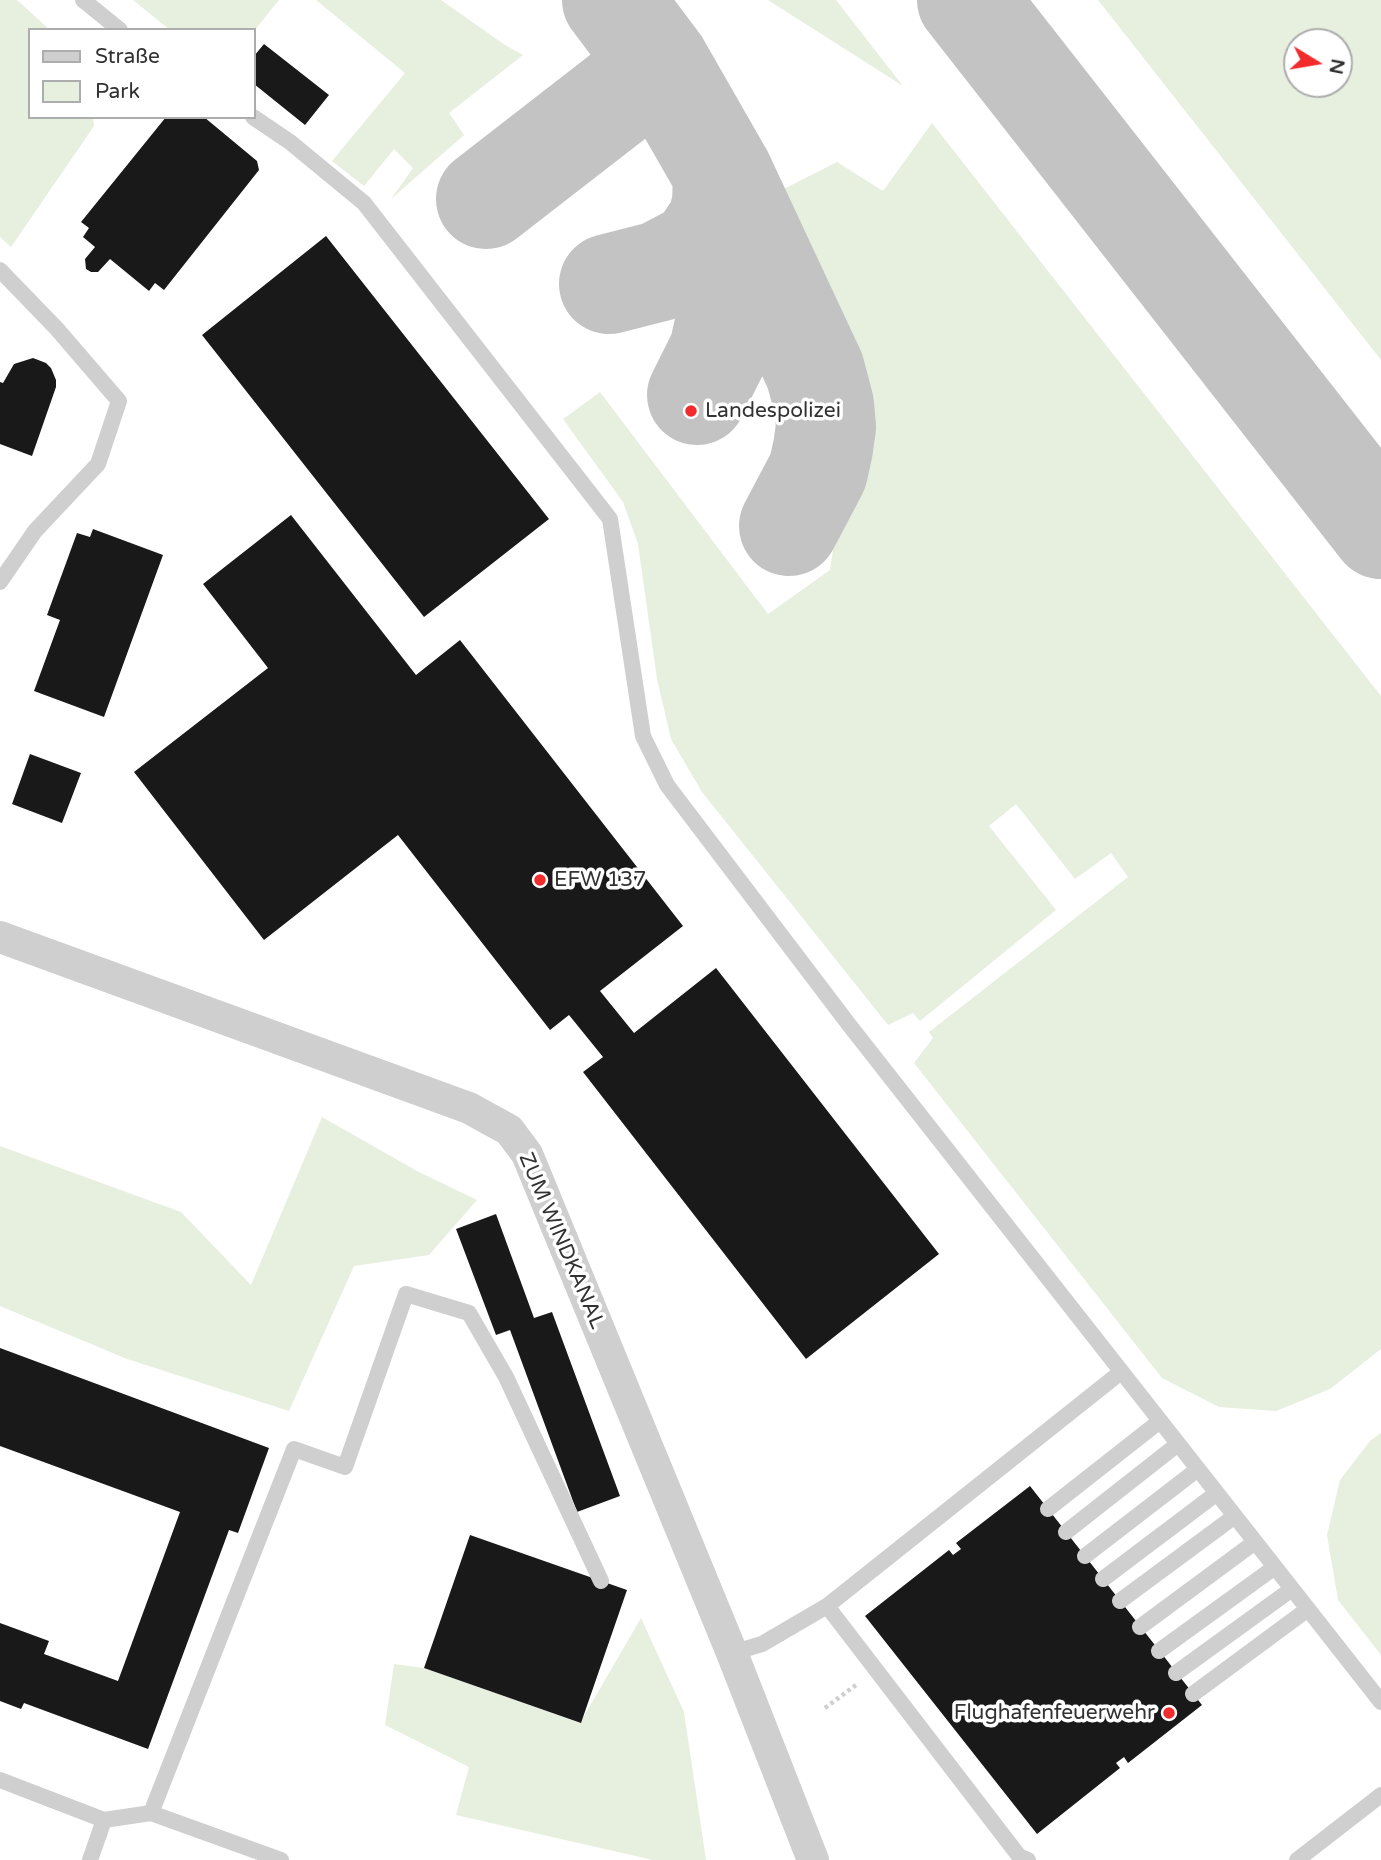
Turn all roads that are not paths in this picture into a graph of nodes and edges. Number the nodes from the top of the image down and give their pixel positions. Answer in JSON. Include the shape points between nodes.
{"nodes":[{"id":1,"x":83,"y":0,"type":"edge"},
{"id":2,"x":118,"y":28,"type":"edge"},
{"id":3,"x":256,"y":119,"type":"edge"},
{"id":4,"x":0,"y":270,"type":"edge"},
{"id":5,"x":0,"y":582,"type":"edge"},
{"id":6,"x":0,"y":937,"type":"edge"},
{"id":7,"x":1121,"y":1372,"type":"junction"},
{"id":8,"x":1160,"y":1421,"type":"junction"},
{"id":9,"x":1178,"y":1444,"type":"junction"},
{"id":10,"x":1198,"y":1469,"type":"junction"},
{"id":11,"x":1217,"y":1493,"type":"junction"},
{"id":12,"x":1048,"y":1509,"type":"dead end"},
{"id":13,"x":1235,"y":1517,"type":"junction"},
{"id":14,"x":1066,"y":1532,"type":"dead end"},
{"id":15,"x":1255,"y":1542,"type":"junction"},
{"id":16,"x":1085,"y":1556,"type":"dead end"},
{"id":17,"x":1275,"y":1567,"type":"junction"},
{"id":18,"x":1103,"y":1579,"type":"dead end"},
{"id":19,"x":601,"y":1581,"type":"dead end"},
{"id":20,"x":1292,"y":1589,"type":"junction"},
{"id":21,"x":1120,"y":1601,"type":"dead end"},
{"id":22,"x":827,"y":1606,"type":"junction"},
{"id":23,"x":1308,"y":1609,"type":"junction"},
{"id":24,"x":1140,"y":1627,"type":"dead end"},
{"id":25,"x":1159,"y":1651,"type":"dead end"},
{"id":26,"x":732,"y":1653,"type":"junction"},
{"id":27,"x":1176,"y":1673,"type":"dead end"},
{"id":28,"x":1193,"y":1694,"type":"dead end"},
{"id":29,"x":1381,"y":1702,"type":"edge"},
{"id":30,"x":0,"y":1780,"type":"edge"},
{"id":31,"x":1381,"y":1796,"type":"edge"},
{"id":32,"x":151,"y":1813,"type":"junction"},
{"id":33,"x":104,"y":1819,"type":"junction"},
{"id":34,"x":90,"y":1860,"type":"edge"},
{"id":35,"x":281,"y":1860,"type":"edge"},
{"id":36,"x":813,"y":1860,"type":"edge"},
{"id":37,"x":1028,"y":1860,"type":"edge"},
{"id":38,"x":1297,"y":1860,"type":"edge"}],
"edges":[{"from":1,"to":2,"type":"lane"},
{"from":3,"to":7,"type":"lane","via":[[365,202],[610,519],[643,736],[667,785]]},
{"from":4,"to":5,"type":"lane","via":[[119,401],[98,464],[36,531]]},
{"from":6,"to":26,"type":"street","name":"ZUM WINDKANAL","via":[[469,1108],[509,1130],[527,1154]]},
{"from":7,"to":8,"type":"lane"},
{"from":7,"to":22,"type":"lane"},
{"from":8,"to":9,"type":"lane"},
{"from":8,"to":12,"type":"lane"},
{"from":9,"to":10,"type":"lane"},
{"from":9,"to":14,"type":"lane"},
{"from":10,"to":11,"type":"lane"},
{"from":10,"to":16,"type":"lane"},
{"from":11,"to":13,"type":"lane"},
{"from":11,"to":18,"type":"lane"},
{"from":13,"to":15,"type":"lane"},
{"from":13,"to":21,"type":"lane"},
{"from":15,"to":17,"type":"lane"},
{"from":15,"to":24,"type":"lane"},
{"from":17,"to":20,"type":"lane"},
{"from":17,"to":25,"type":"lane"},
{"from":19,"to":32,"type":"lane","via":[[506,1377],[469,1313],[406,1294],[345,1467],[294,1449]]},
{"from":20,"to":23,"type":"lane"},
{"from":20,"to":27,"type":"lane"},
{"from":22,"to":26,"type":"lane","via":[[762,1644]]},
{"from":22,"to":37,"type":"lane","via":[[1019,1856]]},
{"from":23,"to":28,"type":"lane"},
{"from":23,"to":29,"type":"lane"},
{"from":26,"to":36,"type":"street","name":"ZUM WINDKANAL"},
{"from":30,"to":33,"type":"lane"},
{"from":31,"to":38,"type":"lane"},
{"from":32,"to":33,"type":"lane"},
{"from":32,"to":35,"type":"lane"},
{"from":33,"to":34,"type":"lane"}]}
